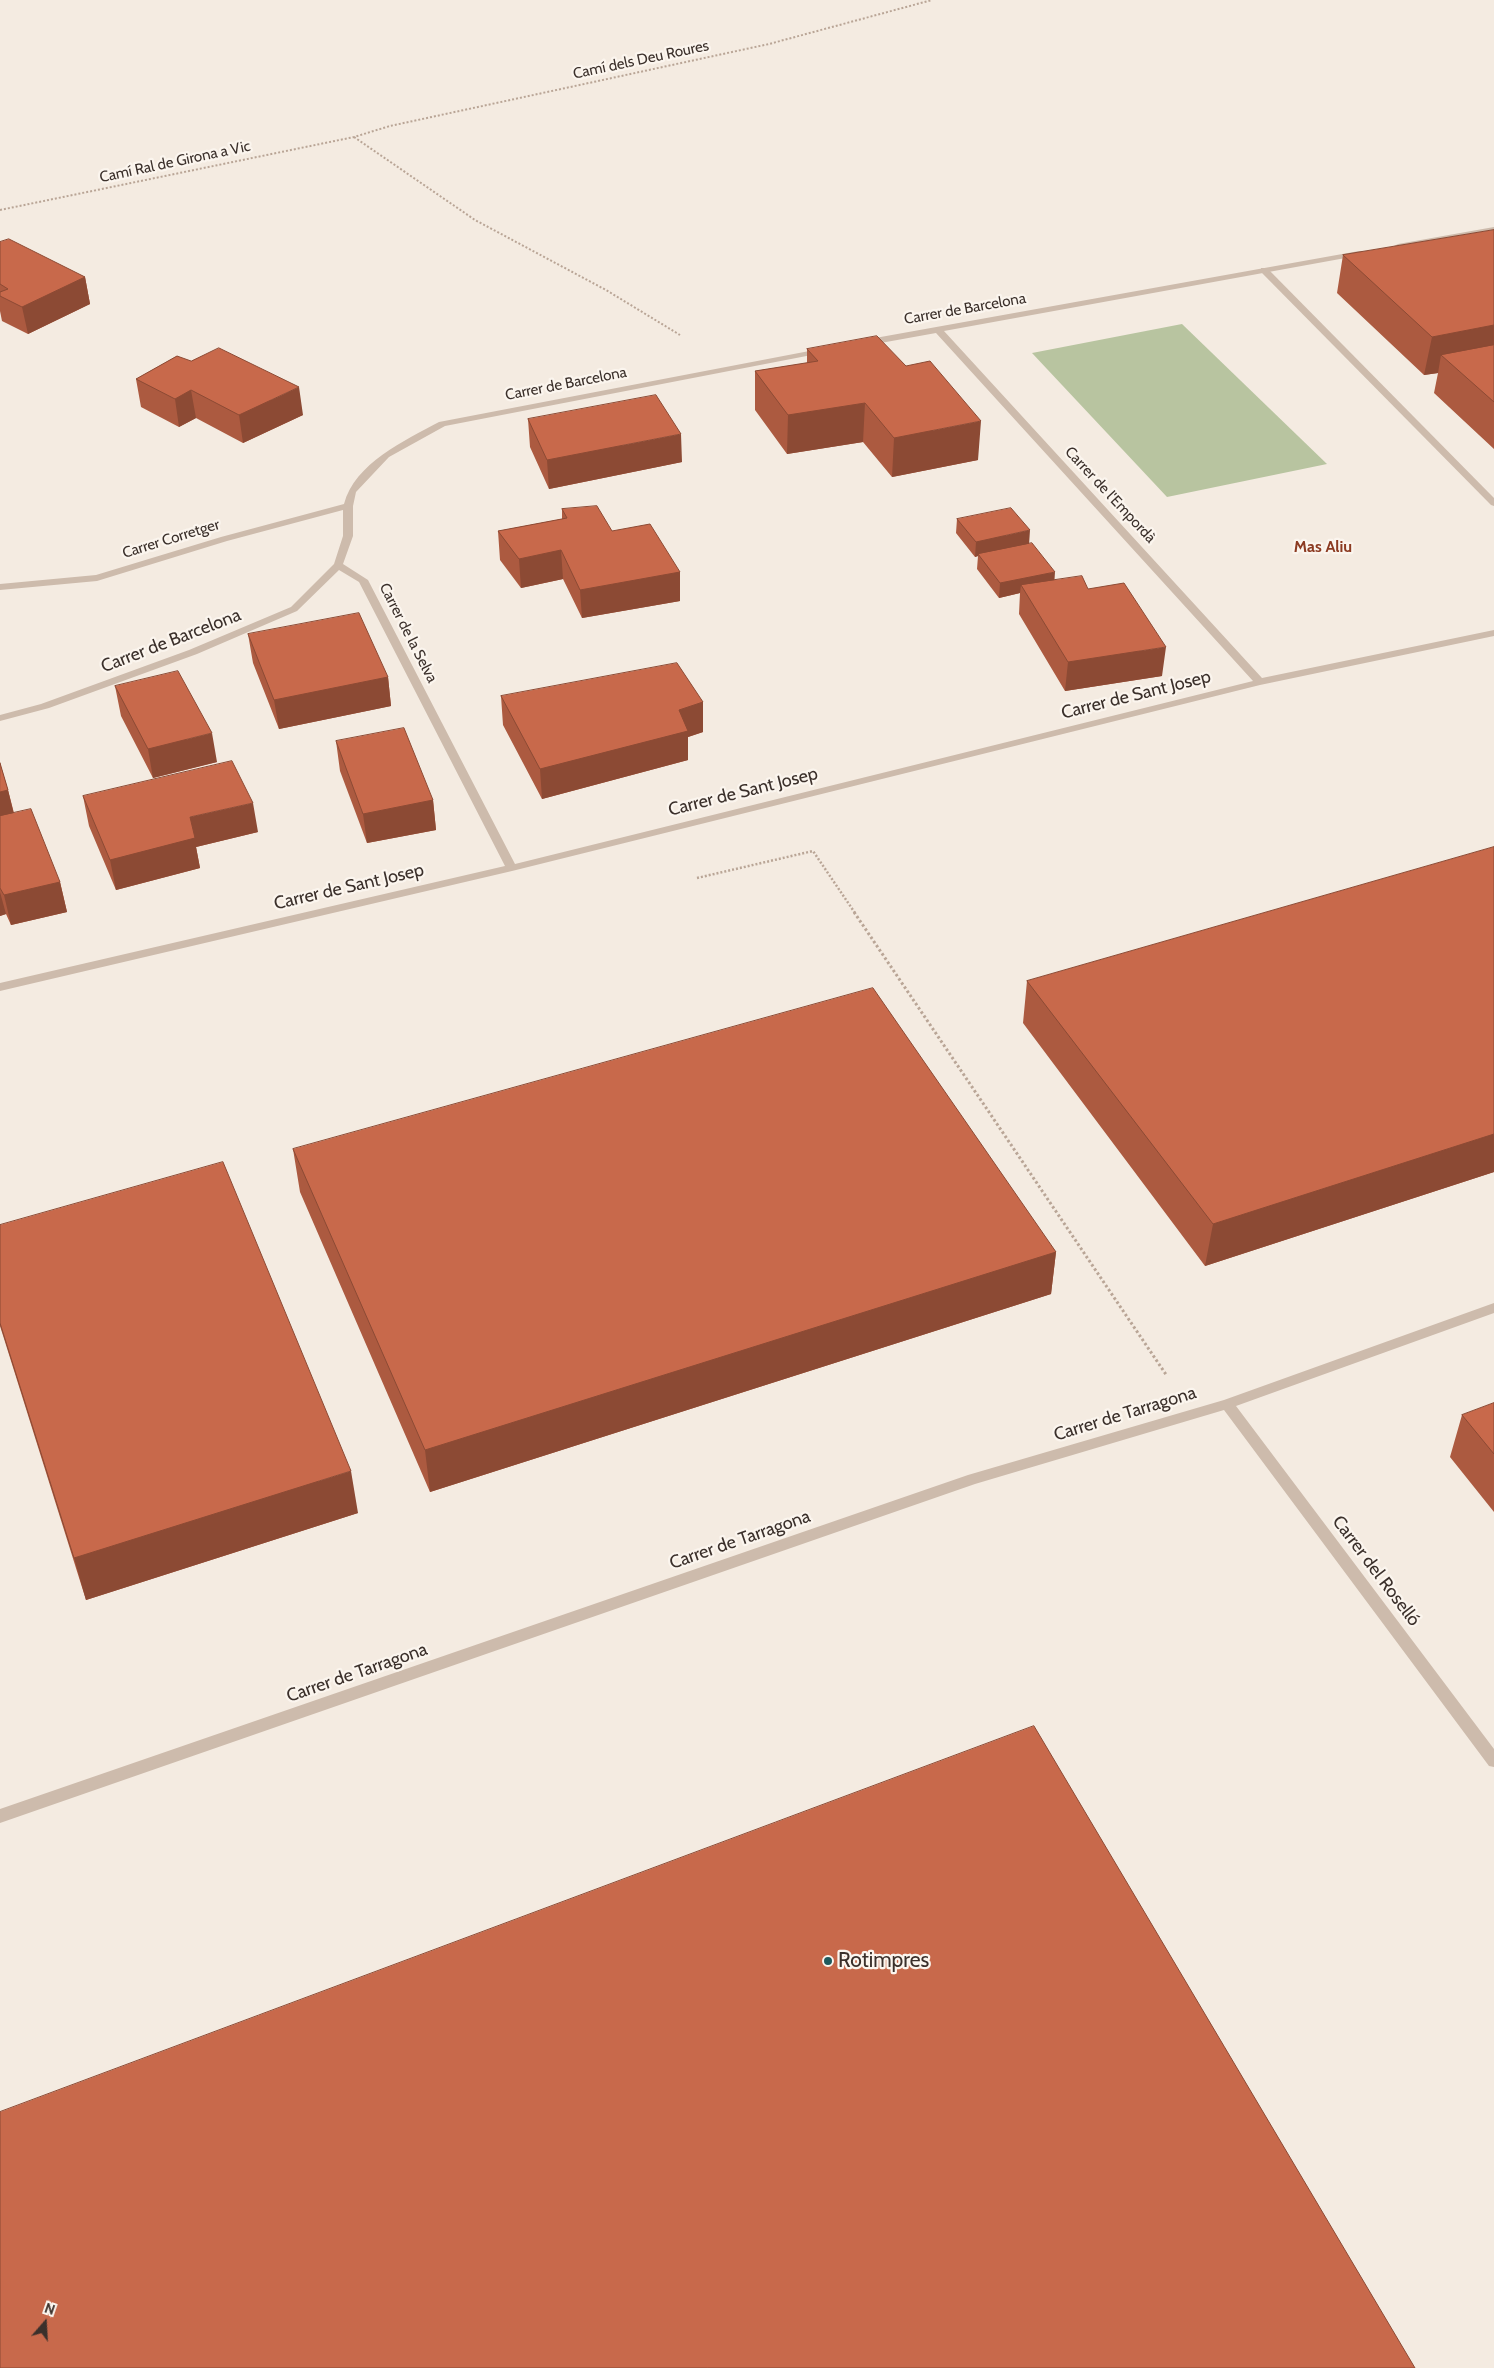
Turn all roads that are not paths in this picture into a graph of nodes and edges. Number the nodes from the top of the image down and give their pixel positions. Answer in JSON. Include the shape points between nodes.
{"nodes":[{"id":1,"x":1494,"y":229,"type":"edge"},
{"id":2,"x":1388,"y":248,"type":"edge"},
{"id":3,"x":1369,"y":251,"type":"edge"},
{"id":4,"x":1264,"y":270,"type":"junction"},
{"id":5,"x":937,"y":329,"type":"junction"},
{"id":6,"x":859,"y":344,"type":"edge"},
{"id":7,"x":830,"y":349,"type":"edge"},
{"id":8,"x":1494,"y":503,"type":"edge"},
{"id":9,"x":348,"y":506,"type":"junction"},
{"id":10,"x":338,"y":565,"type":"junction"},
{"id":11,"x":0,"y":587,"type":"edge"},
{"id":12,"x":1494,"y":633,"type":"edge"},
{"id":13,"x":1260,"y":682,"type":"junction"},
{"id":14,"x":0,"y":718,"type":"edge"},
{"id":15,"x":512,"y":868,"type":"junction"},
{"id":16,"x":0,"y":987,"type":"edge"},
{"id":17,"x":1494,"y":1308,"type":"edge"},
{"id":18,"x":1227,"y":1404,"type":"junction"},
{"id":19,"x":1494,"y":1762,"type":"edge"},
{"id":20,"x":0,"y":1816,"type":"edge"}],
"edges":[{"from":1,"to":2,"type":"street"},
{"from":3,"to":4,"type":"street","name":"Carrer de Barcelona"},
{"from":4,"to":5,"type":"street","name":"Carrer de Barcelona"},
{"from":4,"to":8,"type":"street"},
{"from":5,"to":6,"type":"street","name":"Carrer de Barcelona"},
{"from":5,"to":13,"type":"street","name":"Carrer de l'Empordà"},
{"from":7,"to":9,"type":"street","name":"Carrer de Barcelona","via":[[442,424],[386,455],[352,491]]},
{"from":9,"to":10,"type":"street","via":[[348,536]]},
{"from":9,"to":11,"type":"street","name":"Carrer Corretger","via":[[97,578]]},
{"from":10,"to":14,"type":"street","name":"Carrer de Barcelona","via":[[294,609],[193,652],[45,706]]},
{"from":10,"to":15,"type":"street","name":"Carrer de la Selva","via":[[363,580]]},
{"from":12,"to":13,"type":"street","name":"Carrer de Sant Josep"},
{"from":13,"to":15,"type":"street","name":"Carrer de Sant Josep"},
{"from":15,"to":16,"type":"street","name":"Carrer de Sant Josep"},
{"from":17,"to":18,"type":"street","name":"Carrer de Tarragona"},
{"from":18,"to":19,"type":"street","name":"Carrer del Roselló"},
{"from":18,"to":20,"type":"street","name":"Carrer de Tarragona","via":[[973,1479]]}]}
